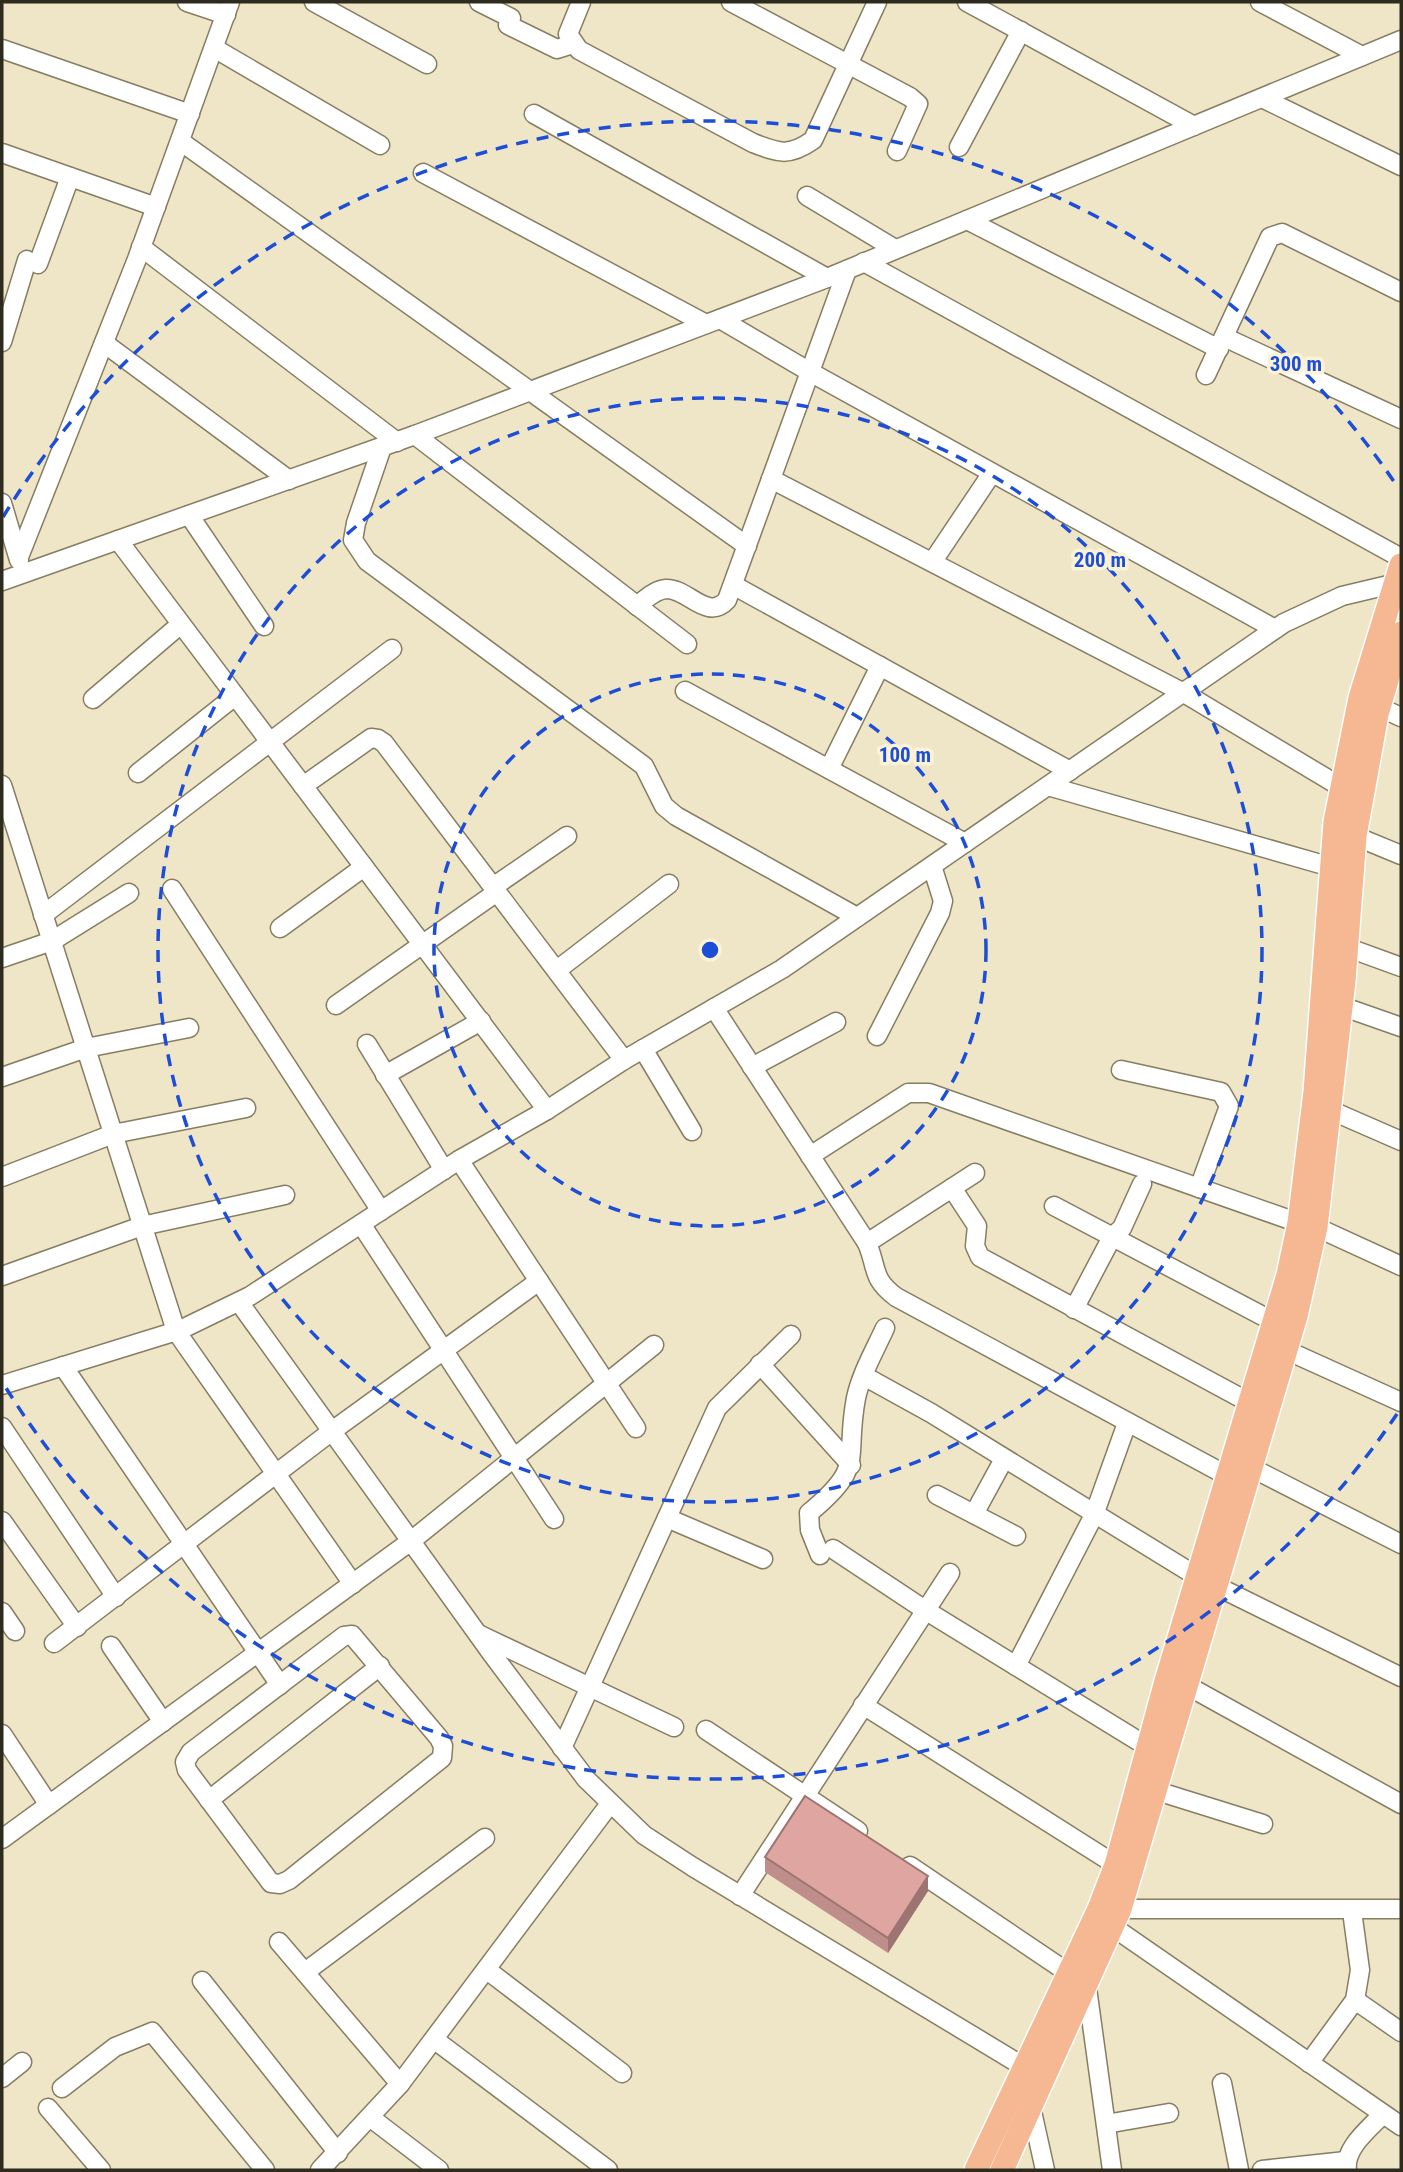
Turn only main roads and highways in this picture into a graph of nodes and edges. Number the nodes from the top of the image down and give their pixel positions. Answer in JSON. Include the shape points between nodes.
{"nodes":[{"id":1,"x":1399,"y":577,"type":"edge"},
{"id":2,"x":1401,"y":633,"type":"edge"},
{"id":3,"x":1308,"y":1225,"type":"junction"},
{"id":4,"x":1242,"y":1476,"type":"junction"},
{"id":5,"x":1208,"y":1581,"type":"junction"},
{"id":6,"x":1112,"y":1913,"type":"junction"},
{"id":7,"x":1078,"y":1981,"type":"junction"},
{"id":8,"x":976,"y":2170,"type":"edge"},
{"id":9,"x":1002,"y":2170,"type":"edge"}],
"edges":[{"from":1,"to":3,"type":"main road","via":[[1360,698],[1341,787],[1331,867]]},
{"from":2,"to":3,"type":"main road","via":[[1379,707],[1355,836],[1330,1110]]},
{"from":3,"to":4,"type":"main road","via":[[1286,1350]]},
{"from":3,"to":4,"type":"main road","via":[[1251,1404]]},
{"from":4,"to":5,"type":"main road"},
{"from":5,"to":6,"type":"main road","via":[[1188,1686],[1157,1790]]},
{"from":5,"to":6,"type":"main road","via":[[1148,1747],[1116,1865]]},
{"from":6,"to":7,"type":"main road"},
{"from":7,"to":8,"type":"main road","via":[[1026,2068]]},
{"from":7,"to":9,"type":"main road"}]}
